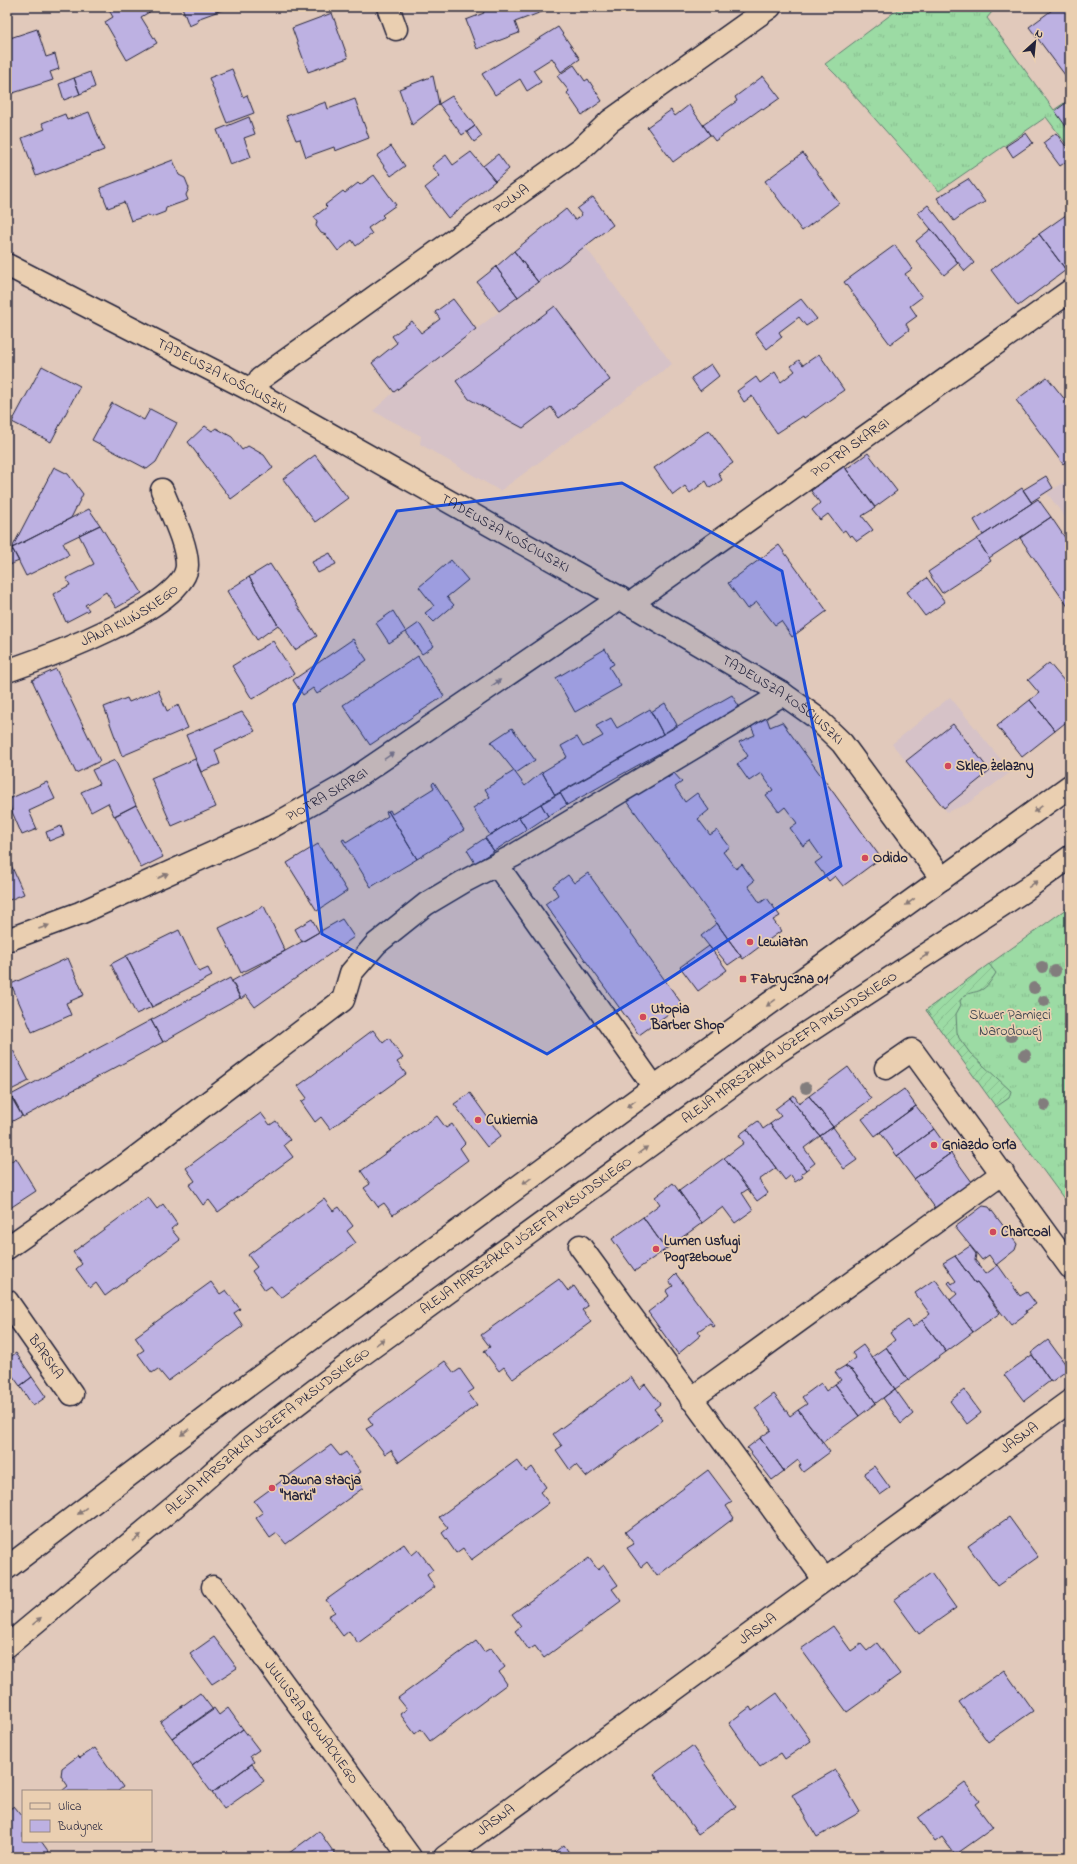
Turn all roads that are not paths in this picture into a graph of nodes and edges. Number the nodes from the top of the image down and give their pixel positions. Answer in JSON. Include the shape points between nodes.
{"nodes":[{"id":1,"x":388,"y":7,"type":"edge"},
{"id":2,"x":770,"y":7,"type":"edge"},
{"id":3,"x":396,"y":29,"type":"dead end"},
{"id":4,"x":7,"y":265,"type":"edge"},
{"id":5,"x":1070,"y":291,"type":"edge"},
{"id":6,"x":253,"y":391,"type":"junction"},
{"id":7,"x":162,"y":490,"type":"dead end"},
{"id":8,"x":625,"y":601,"type":"junction"},
{"id":9,"x":7,"y":671,"type":"edge"},
{"id":10,"x":783,"y":694,"type":"junction"},
{"id":11,"x":1070,"y":786,"type":"edge"},
{"id":12,"x":1070,"y":857,"type":"edge"},
{"id":13,"x":497,"y":865,"type":"junction"},
{"id":14,"x":942,"y":879,"type":"junction"},
{"id":15,"x":7,"y":940,"type":"edge"},
{"id":16,"x":886,"y":1068,"type":"dead end"},
{"id":17,"x":654,"y":1087,"type":"junction"},
{"id":18,"x":1003,"y":1173,"type":"junction"},
{"id":19,"x":580,"y":1246,"type":"dead end"},
{"id":20,"x":7,"y":1248,"type":"edge"},
{"id":21,"x":1070,"y":1267,"type":"edge"},
{"id":22,"x":7,"y":1300,"type":"edge"},
{"id":23,"x":72,"y":1394,"type":"dead end"},
{"id":24,"x":691,"y":1399,"type":"junction"},
{"id":25,"x":1070,"y":1401,"type":"edge"},
{"id":26,"x":7,"y":1568,"type":"edge"},
{"id":27,"x":824,"y":1579,"type":"junction"},
{"id":28,"x":213,"y":1588,"type":"dead end"},
{"id":29,"x":7,"y":1646,"type":"edge"},
{"id":30,"x":410,"y":1857,"type":"edge"},
{"id":31,"x":445,"y":1857,"type":"edge"}],
"edges":[{"from":1,"to":3,"type":"street"},
{"from":2,"to":6,"type":"street","name":"POLNA","via":[[610,121],[581,149],[260,380]]},
{"from":4,"to":6,"type":"street","name":"TADEUSZA KOŚCIUSZKI"},
{"from":5,"to":8,"type":"street","name":"PIOTRA SKARGI"},
{"from":6,"to":8,"type":"street","name":"TADEUSZA KOŚCIUSZKI"},
{"from":7,"to":9,"type":"street","name":"JANA KILIŃSKIEGO","via":[[181,537],[187,566],[182,582],[129,620],[46,658]]},
{"from":8,"to":10,"type":"street","name":"TADEUSZA KOŚCIUSZKI"},
{"from":15,"to":8,"type":"street","name":"PIOTRA SKARGI","one_way":true,"via":[[80,913],[273,826],[344,785]]},
{"from":10,"to":13,"type":"street"},
{"from":10,"to":14,"type":"street","name":"TADEUSZA KOŚCIUSZKI","via":[[814,716],[842,743]]},
{"from":11,"to":14,"type":"street","one_way":true},
{"from":29,"to":12,"type":"street","name":"ALEJA MARSZAŁKA JÓZEFA PIŁSUDSKIEGO","one_way":true,"via":[[175,1506],[246,1443],[352,1362],[779,1051],[1025,890]]},
{"from":13,"to":17,"type":"street"},
{"from":13,"to":20,"type":"street","via":[[426,904],[376,944],[351,973],[343,1000],[127,1164]]},
{"from":14,"to":17,"type":"street","one_way":true},
{"from":16,"to":18,"type":"street","via":[[912,1050]]},
{"from":17,"to":26,"type":"street","one_way":true,"via":[[216,1408]]},
{"from":18,"to":21,"type":"street"},
{"from":18,"to":24,"type":"street"},
{"from":19,"to":24,"type":"street"},
{"from":22,"to":23,"type":"street","name":"BARSKA"},
{"from":24,"to":27,"type":"street"},
{"from":25,"to":27,"type":"street","name":"JASNA"},
{"from":27,"to":31,"type":"street","name":"JASNA"},
{"from":28,"to":30,"type":"street","name":"JULIUSZA SŁOWACKIEGO"}]}
